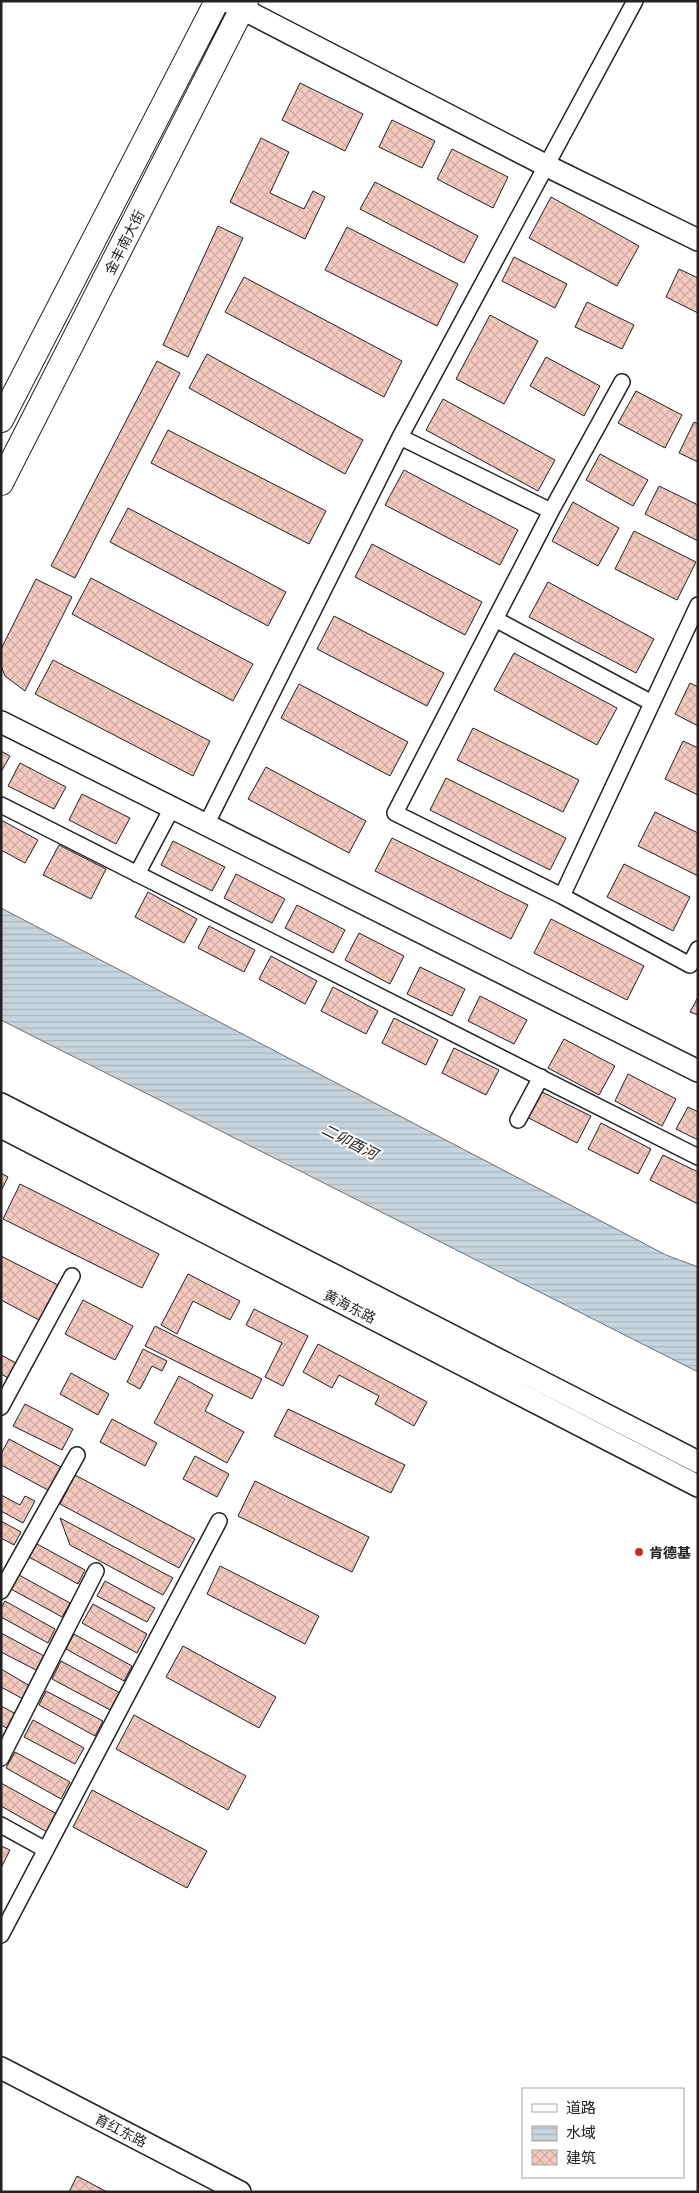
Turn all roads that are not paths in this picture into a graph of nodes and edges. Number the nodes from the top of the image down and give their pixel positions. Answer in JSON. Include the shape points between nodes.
{"nodes":[{"id":1,"x":217,"y":1,"type":"edge"},
{"id":2,"x":635,"y":1,"type":"edge"},
{"id":3,"x":238,"y":4,"type":"edge"},
{"id":4,"x":547,"y":166,"type":"junction"},
{"id":5,"x":698,"y":240,"type":"edge"},
{"id":6,"x":622,"y":382,"type":"dead end"},
{"id":7,"x":1,"y":420,"type":"edge"},
{"id":8,"x":400,"y":437,"type":"junction"},
{"id":9,"x":1,"y":483,"type":"edge"},
{"id":10,"x":551,"y":512,"type":"junction"},
{"id":11,"x":698,"y":605,"type":"edge"},
{"id":12,"x":495,"y":619,"type":"junction"},
{"id":13,"x":652,"y":703,"type":"junction"},
{"id":14,"x":1,"y":722,"type":"edge"},
{"id":15,"x":1,"y":805,"type":"edge"},
{"id":16,"x":172,"y":808,"type":"junction"},
{"id":17,"x":206,"y":825,"type":"junction"},
{"id":18,"x":137,"y":874,"type":"junction"},
{"id":19,"x":562,"y":896,"type":"junction"},
{"id":20,"x":698,"y":949,"type":"edge"},
{"id":21,"x":698,"y":1070,"type":"edge"},
{"id":22,"x":541,"y":1076,"type":"junction"},
{"id":23,"x":1,"y":1104,"type":"edge"},
{"id":24,"x":518,"y":1120,"type":"dead end"},
{"id":25,"x":1,"y":1127,"type":"edge"},
{"id":26,"x":698,"y":1157,"type":"edge"},
{"id":27,"x":72,"y":1276,"type":"dead end"},
{"id":28,"x":1,"y":1408,"type":"edge"},
{"id":29,"x":77,"y":1456,"type":"dead end"},
{"id":30,"x":698,"y":1462,"type":"edge"},
{"id":31,"x":698,"y":1486,"type":"edge"},
{"id":32,"x":218,"y":1521,"type":"dead end"},
{"id":33,"x":96,"y":1571,"type":"dead end"},
{"id":34,"x":1,"y":1591,"type":"edge"},
{"id":35,"x":1,"y":1758,"type":"edge"},
{"id":36,"x":1,"y":1825,"type":"edge"},
{"id":37,"x":46,"y":1850,"type":"junction"},
{"id":38,"x":1,"y":1935,"type":"edge"},
{"id":39,"x":1,"y":2068,"type":"edge"},
{"id":40,"x":240,"y":2192,"type":"edge"}],
"edges":[{"from":1,"to":7,"type":"main road","name":"金丰南大街"},
{"from":2,"to":4,"type":"street"},
{"from":3,"to":4,"type":"street"},
{"from":3,"to":9,"type":"main road","name":"金丰南大街"},
{"from":4,"to":5,"type":"street"},
{"from":4,"to":8,"type":"street"},
{"from":6,"to":10,"type":"street"},
{"from":8,"to":10,"type":"street"},
{"from":8,"to":17,"type":"street"},
{"from":10,"to":12,"type":"street"},
{"from":11,"to":13,"type":"street"},
{"from":12,"to":13,"type":"street"},
{"from":12,"to":19,"type":"street","via":[[395,813]]},
{"from":13,"to":19,"type":"street"},
{"from":14,"to":16,"type":"street"},
{"from":15,"to":18,"type":"street"},
{"from":16,"to":17,"type":"street"},
{"from":16,"to":18,"type":"street"},
{"from":17,"to":21,"type":"street"},
{"from":18,"to":22,"type":"street"},
{"from":19,"to":20,"type":"street","via":[[690,965]]},
{"from":22,"to":24,"type":"street"},
{"from":22,"to":26,"type":"street"},
{"from":23,"to":30,"type":"street","name":"黄海东路"},
{"from":25,"to":31,"type":"street","name":"黄海东路"},
{"from":27,"to":28,"type":"street"},
{"from":29,"to":34,"type":"street"},
{"from":32,"to":37,"type":"street"},
{"from":33,"to":35,"type":"street"},
{"from":36,"to":37,"type":"street"},
{"from":37,"to":38,"type":"street"},
{"from":39,"to":40,"type":"street","name":"育红东路"}]}
